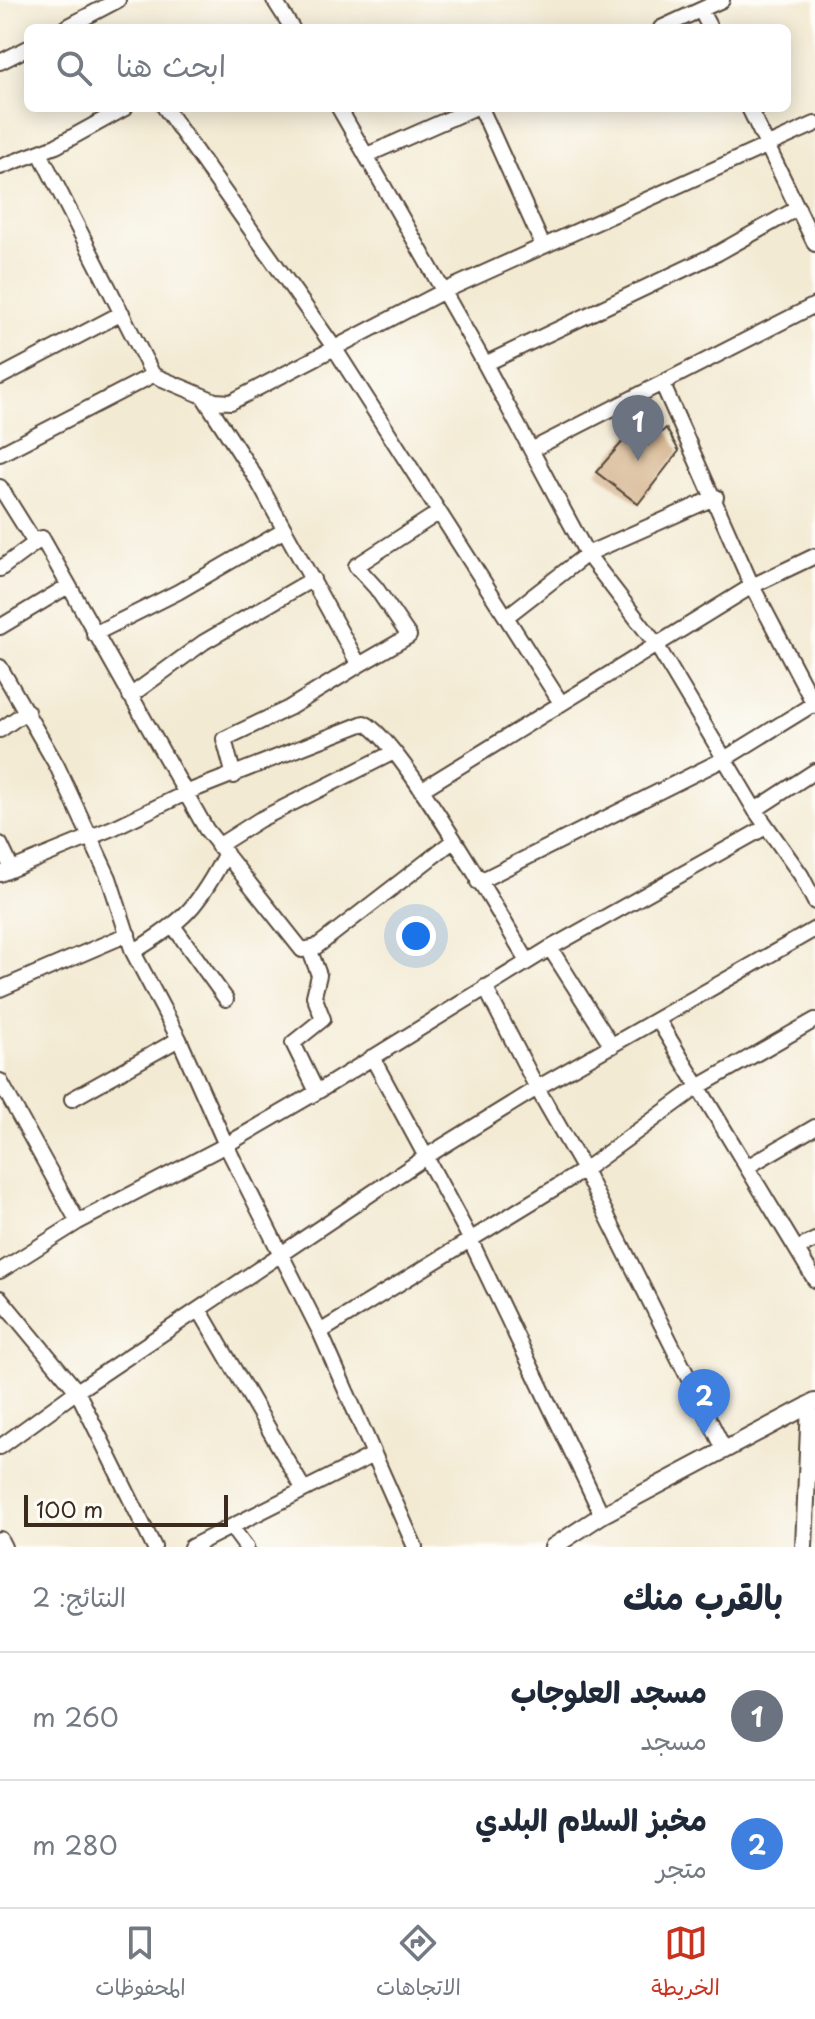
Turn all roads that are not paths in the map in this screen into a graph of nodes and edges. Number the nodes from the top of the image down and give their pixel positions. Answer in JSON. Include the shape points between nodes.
{"nodes":[{"id":1,"x":274,"y":0,"type":"edge"},
{"id":2,"x":722,"y":0,"type":"edge"},
{"id":3,"x":114,"y":1,"type":"edge"},
{"id":4,"x":701,"y":11,"type":"junction"},
{"id":5,"x":72,"y":24,"type":"edge"},
{"id":6,"x":284,"y":24,"type":"edge"},
{"id":7,"x":670,"y":24,"type":"edge"},
{"id":8,"x":708,"y":24,"type":"edge"},
{"id":9,"x":24,"y":50,"type":"edge"},
{"id":10,"x":0,"y":62,"type":"edge"},
{"id":11,"x":117,"y":112,"type":"edge"},
{"id":12,"x":168,"y":112,"type":"edge"},
{"id":13,"x":341,"y":112,"type":"edge"},
{"id":14,"x":465,"y":112,"type":"edge"},
{"id":15,"x":483,"y":112,"type":"edge"},
{"id":16,"x":751,"y":112,"type":"edge"},
{"id":17,"x":815,"y":124,"type":"edge"},
{"id":18,"x":767,"y":143,"type":"junction"},
{"id":19,"x":40,"y":153,"type":"junction"},
{"id":20,"x":367,"y":155,"type":"junction"},
{"id":21,"x":1,"y":162,"type":"edge"},
{"id":22,"x":798,"y":208,"type":"junction"},
{"id":23,"x":815,"y":244,"type":"edge"},
{"id":24,"x":543,"y":246,"type":"junction"},
{"id":25,"x":444,"y":291,"type":"junction"},
{"id":26,"x":815,"y":305,"type":"edge"},
{"id":27,"x":122,"y":313,"type":"junction"},
{"id":28,"x":333,"y":346,"type":"junction"},
{"id":29,"x":485,"y":364,"type":"junction"},
{"id":30,"x":153,"y":375,"type":"junction"},
{"id":31,"x":0,"y":377,"type":"edge"},
{"id":32,"x":662,"y":383,"type":"junction"},
{"id":33,"x":203,"y":396,"type":"junction"},
{"id":34,"x":531,"y":450,"type":"junction"},
{"id":35,"x":0,"y":454,"type":"edge"},
{"id":36,"x":0,"y":487,"type":"edge"},
{"id":37,"x":716,"y":497,"type":"junction"},
{"id":38,"x":438,"y":513,"type":"junction"},
{"id":39,"x":283,"y":531,"type":"junction"},
{"id":40,"x":35,"y":543,"type":"junction"},
{"id":41,"x":587,"y":554,"type":"junction"},
{"id":42,"x":815,"y":556,"type":"edge"},
{"id":43,"x":0,"y":569,"type":"edge"},
{"id":44,"x":313,"y":579,"type":"junction"},
{"id":45,"x":68,"y":586,"type":"junction"},
{"id":46,"x":752,"y":586,"type":"junction"},
{"id":47,"x":506,"y":617,"type":"junction"},
{"id":48,"x":0,"y":627,"type":"edge"},
{"id":49,"x":94,"y":634,"type":"junction"},
{"id":50,"x":656,"y":644,"type":"junction"},
{"id":51,"x":359,"y":665,"type":"junction"},
{"id":52,"x":0,"y":667,"type":"edge"},
{"id":53,"x":130,"y":696,"type":"junction"},
{"id":54,"x":561,"y":703,"type":"junction"},
{"id":55,"x":815,"y":704,"type":"edge"},
{"id":56,"x":27,"y":711,"type":"junction"},
{"id":57,"x":0,"y":730,"type":"edge"},
{"id":58,"x":394,"y":752,"type":"junction"},
{"id":59,"x":726,"y":758,"type":"junction"},
{"id":60,"x":815,"y":771,"type":"edge"},
{"id":61,"x":234,"y":776,"type":"junction"},
{"id":62,"x":421,"y":790,"type":"junction"},
{"id":63,"x":188,"y":792,"type":"junction"},
{"id":64,"x":755,"y":810,"type":"junction"},
{"id":65,"x":766,"y":827,"type":"junction"},
{"id":66,"x":90,"y":836,"type":"junction"},
{"id":67,"x":453,"y":841,"type":"junction"},
{"id":68,"x":0,"y":844,"type":"edge"},
{"id":69,"x":222,"y":849,"type":"junction"},
{"id":70,"x":6,"y":872,"type":"edge"},
{"id":71,"x":478,"y":882,"type":"junction"},
{"id":72,"x":815,"y":902,"type":"edge"},
{"id":73,"x":174,"y":927,"type":"junction"},
{"id":74,"x":815,"y":929,"type":"edge"},
{"id":75,"x":128,"y":934,"type":"junction"},
{"id":76,"x":550,"y":948,"type":"junction"},
{"id":77,"x":310,"y":951,"type":"junction"},
{"id":78,"x":133,"y":952,"type":"junction"},
{"id":79,"x":527,"y":960,"type":"junction"},
{"id":80,"x":485,"y":987,"type":"junction"},
{"id":81,"x":0,"y":989,"type":"edge"},
{"id":82,"x":226,"y":999,"type":"dead end"},
{"id":83,"x":658,"y":1020,"type":"junction"},
{"id":84,"x":815,"y":1020,"type":"edge"},
{"id":85,"x":179,"y":1039,"type":"junction"},
{"id":86,"x":612,"y":1046,"type":"junction"},
{"id":87,"x":372,"y":1057,"type":"junction"},
{"id":88,"x":0,"y":1081,"type":"edge"},
{"id":89,"x":698,"y":1087,"type":"junction"},
{"id":90,"x":537,"y":1088,"type":"junction"},
{"id":91,"x":317,"y":1092,"type":"junction"},
{"id":92,"x":72,"y":1099,"type":"dead end"},
{"id":93,"x":815,"y":1127,"type":"edge"},
{"id":94,"x":226,"y":1145,"type":"junction"},
{"id":95,"x":427,"y":1156,"type":"junction"},
{"id":96,"x":747,"y":1167,"type":"junction"},
{"id":97,"x":584,"y":1170,"type":"junction"},
{"id":98,"x":78,"y":1222,"type":"junction"},
{"id":99,"x":469,"y":1240,"type":"junction"},
{"id":100,"x":815,"y":1240,"type":"edge"},
{"id":101,"x":797,"y":1249,"type":"junction"},
{"id":102,"x":281,"y":1252,"type":"junction"},
{"id":103,"x":0,"y":1271,"type":"edge"},
{"id":104,"x":815,"y":1280,"type":"edge"},
{"id":105,"x":0,"y":1298,"type":"edge"},
{"id":106,"x":199,"y":1309,"type":"junction"},
{"id":107,"x":320,"y":1332,"type":"junction"},
{"id":108,"x":77,"y":1391,"type":"junction"},
{"id":109,"x":813,"y":1403,"type":"edge"},
{"id":110,"x":0,"y":1447,"type":"edge"},
{"id":111,"x":724,"y":1449,"type":"junction"},
{"id":112,"x":373,"y":1455,"type":"junction"},
{"id":113,"x":303,"y":1488,"type":"junction"},
{"id":114,"x":602,"y":1515,"type":"junction"},
{"id":115,"x":232,"y":1528,"type":"junction"},
{"id":116,"x":0,"y":1539,"type":"edge"},
{"id":117,"x":4,"y":1547,"type":"edge"},
{"id":118,"x":154,"y":1547,"type":"edge"},
{"id":119,"x":191,"y":1547,"type":"edge"},
{"id":120,"x":246,"y":1547,"type":"edge"},
{"id":121,"x":415,"y":1547,"type":"edge"},
{"id":122,"x":553,"y":1547,"type":"edge"},
{"id":123,"x":804,"y":1547,"type":"edge"}],
"edges":[{"from":1,"to":6,"type":"street"},
{"from":2,"to":4,"type":"street"},
{"from":3,"to":5,"type":"street"},
{"from":4,"to":7,"type":"street"},
{"from":4,"to":8,"type":"street"},
{"from":9,"to":10,"type":"street"},
{"from":11,"to":19,"type":"street"},
{"from":12,"to":28,"type":"street"},
{"from":13,"to":20,"type":"street"},
{"from":14,"to":20,"type":"street"},
{"from":15,"to":24,"type":"street"},
{"from":16,"to":18,"type":"street"},
{"from":17,"to":18,"type":"street"},
{"from":18,"to":22,"type":"street"},
{"from":18,"to":24,"type":"street"},
{"from":19,"to":21,"type":"street"},
{"from":19,"to":27,"type":"street"},
{"from":20,"to":25,"type":"street"},
{"from":22,"to":23,"type":"street"},
{"from":22,"to":29,"type":"street","via":[[718,253]]},
{"from":24,"to":25,"type":"street"},
{"from":25,"to":28,"type":"street"},
{"from":25,"to":29,"type":"street"},
{"from":26,"to":32,"type":"street"},
{"from":27,"to":30,"type":"street"},
{"from":27,"to":31,"type":"street"},
{"from":28,"to":33,"type":"street","via":[[231,402]]},
{"from":28,"to":38,"type":"street"},
{"from":29,"to":34,"type":"street"},
{"from":30,"to":33,"type":"street"},
{"from":30,"to":35,"type":"street"},
{"from":32,"to":34,"type":"street"},
{"from":32,"to":37,"type":"street"},
{"from":33,"to":39,"type":"street"},
{"from":34,"to":41,"type":"street"},
{"from":36,"to":40,"type":"street"},
{"from":37,"to":41,"type":"street"},
{"from":37,"to":46,"type":"street"},
{"from":38,"to":47,"type":"street"},
{"from":38,"to":51,"type":"street","via":[[356,566],[409,636]]},
{"from":39,"to":44,"type":"street"},
{"from":39,"to":49,"type":"street"},
{"from":40,"to":43,"type":"street"},
{"from":40,"to":45,"type":"street","via":[[42,538]]},
{"from":41,"to":47,"type":"street"},
{"from":41,"to":50,"type":"street"},
{"from":42,"to":46,"type":"street"},
{"from":44,"to":51,"type":"street"},
{"from":44,"to":53,"type":"street","via":[[204,642]]},
{"from":45,"to":48,"type":"street"},
{"from":45,"to":49,"type":"street"},
{"from":46,"to":50,"type":"street"},
{"from":46,"to":55,"type":"street"},
{"from":47,"to":54,"type":"street"},
{"from":49,"to":53,"type":"street"},
{"from":50,"to":54,"type":"street"},
{"from":50,"to":59,"type":"street"},
{"from":51,"to":61,"type":"street","via":[[289,708],[224,739]]},
{"from":52,"to":56,"type":"street"},
{"from":53,"to":63,"type":"street"},
{"from":54,"to":62,"type":"street"},
{"from":55,"to":59,"type":"street"},
{"from":56,"to":57,"type":"street"},
{"from":56,"to":66,"type":"street"},
{"from":58,"to":61,"type":"street","via":[[379,730],[364,723]]},
{"from":58,"to":62,"type":"street"},
{"from":58,"to":69,"type":"street","via":[[259,820]]},
{"from":59,"to":64,"type":"street"},
{"from":59,"to":71,"type":"street"},
{"from":60,"to":64,"type":"street"},
{"from":61,"to":63,"type":"street"},
{"from":62,"to":67,"type":"street"},
{"from":63,"to":66,"type":"street"},
{"from":63,"to":69,"type":"street"},
{"from":64,"to":65,"type":"street"},
{"from":65,"to":72,"type":"street"},
{"from":65,"to":76,"type":"street"},
{"from":66,"to":70,"type":"street"},
{"from":66,"to":75,"type":"street"},
{"from":67,"to":71,"type":"street"},
{"from":67,"to":77,"type":"street"},
{"from":68,"to":70,"type":"street"},
{"from":69,"to":73,"type":"street","via":[[206,893]]},
{"from":69,"to":77,"type":"street","via":[[302,950]]},
{"from":71,"to":79,"type":"street"},
{"from":73,"to":78,"type":"street"},
{"from":73,"to":82,"type":"street"},
{"from":74,"to":83,"type":"street"},
{"from":75,"to":78,"type":"street"},
{"from":75,"to":81,"type":"street"},
{"from":76,"to":79,"type":"street"},
{"from":76,"to":86,"type":"street"},
{"from":77,"to":91,"type":"street","via":[[319,975],[314,996],[323,1019],[293,1043]]},
{"from":78,"to":85,"type":"street"},
{"from":79,"to":80,"type":"street"},
{"from":80,"to":87,"type":"street"},
{"from":80,"to":90,"type":"street"},
{"from":83,"to":86,"type":"street"},
{"from":83,"to":89,"type":"street"},
{"from":84,"to":89,"type":"street"},
{"from":85,"to":92,"type":"street"},
{"from":85,"to":94,"type":"street"},
{"from":86,"to":90,"type":"street"},
{"from":87,"to":91,"type":"street"},
{"from":87,"to":95,"type":"street"},
{"from":88,"to":98,"type":"street"},
{"from":89,"to":96,"type":"street"},
{"from":89,"to":97,"type":"street"},
{"from":90,"to":95,"type":"street"},
{"from":90,"to":97,"type":"street"},
{"from":91,"to":94,"type":"street"},
{"from":93,"to":96,"type":"street"},
{"from":94,"to":98,"type":"street"},
{"from":94,"to":102,"type":"street"},
{"from":95,"to":99,"type":"street"},
{"from":95,"to":102,"type":"street"},
{"from":96,"to":101,"type":"street"},
{"from":97,"to":99,"type":"street"},
{"from":97,"to":111,"type":"street"},
{"from":98,"to":103,"type":"street"},
{"from":99,"to":107,"type":"street"},
{"from":99,"to":114,"type":"street"},
{"from":100,"to":101,"type":"street"},
{"from":101,"to":104,"type":"street"},
{"from":102,"to":106,"type":"street"},
{"from":102,"to":107,"type":"street"},
{"from":105,"to":108,"type":"street"},
{"from":106,"to":108,"type":"street"},
{"from":106,"to":113,"type":"street"},
{"from":107,"to":112,"type":"street"},
{"from":108,"to":110,"type":"street"},
{"from":108,"to":118,"type":"street"},
{"from":109,"to":111,"type":"street"},
{"from":109,"to":123,"type":"street"},
{"from":111,"to":114,"type":"street"},
{"from":112,"to":113,"type":"street"},
{"from":112,"to":121,"type":"street"},
{"from":113,"to":115,"type":"street"},
{"from":114,"to":122,"type":"street"},
{"from":115,"to":119,"type":"street"},
{"from":115,"to":120,"type":"street"},
{"from":116,"to":117,"type":"street"}]}
